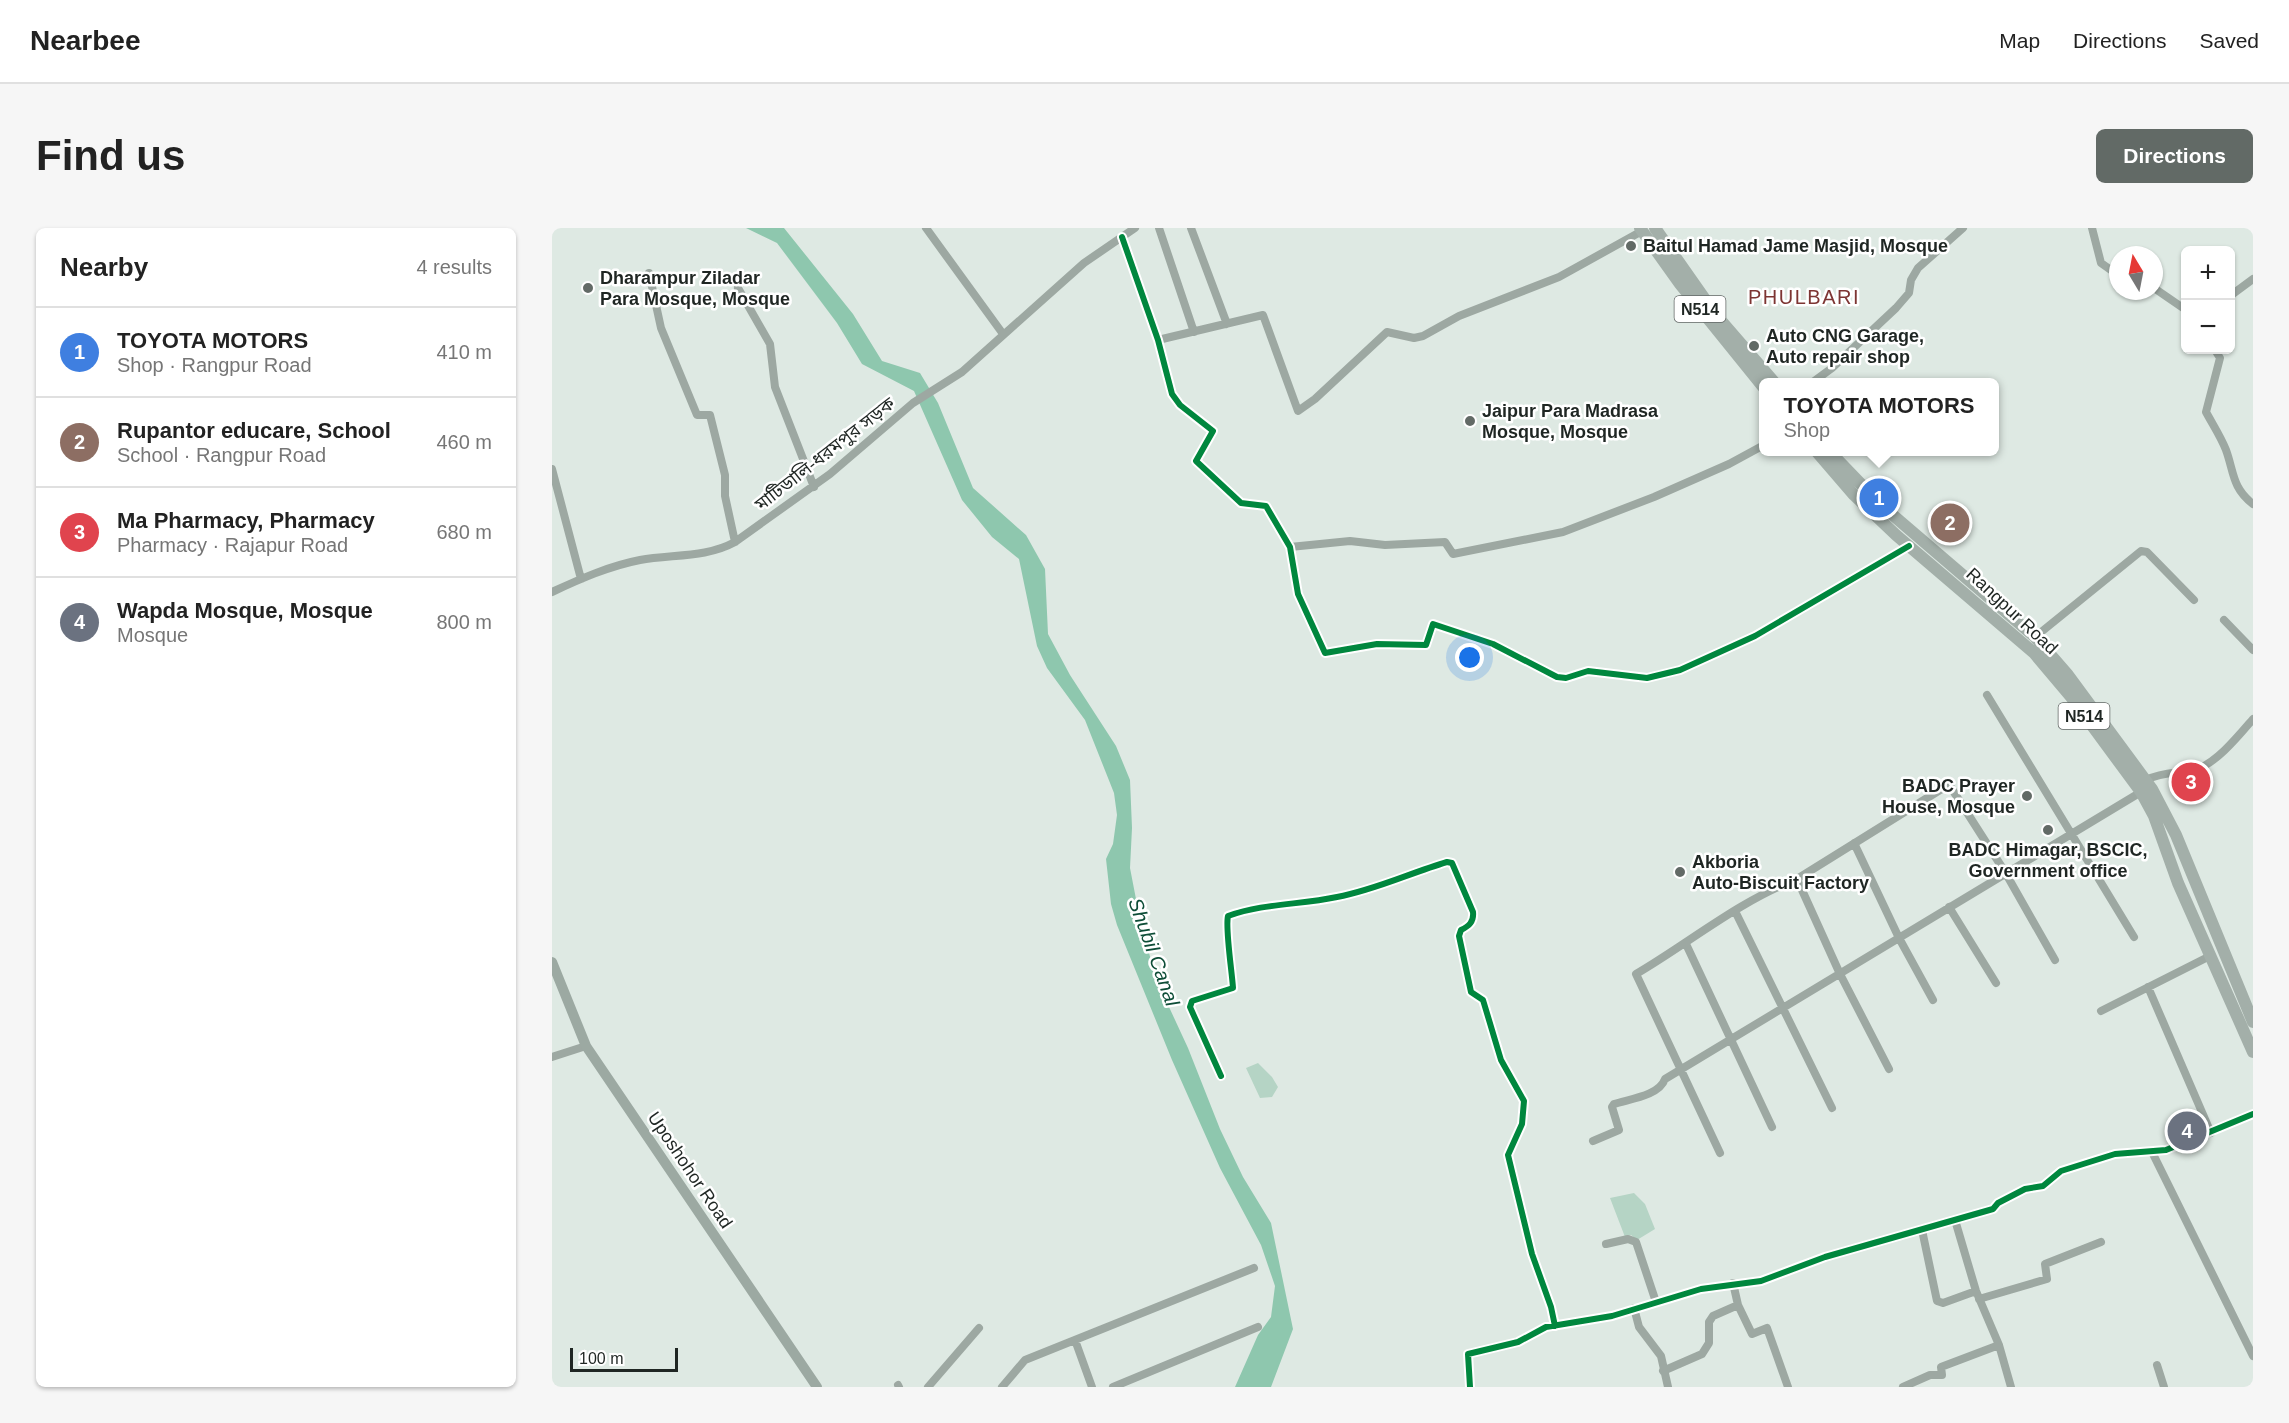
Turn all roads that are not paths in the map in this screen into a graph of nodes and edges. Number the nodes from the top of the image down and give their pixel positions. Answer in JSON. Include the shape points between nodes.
{"nodes":[{"id":1,"x":926,"y":228,"type":"edge"},
{"id":2,"x":1135,"y":228,"type":"edge"},
{"id":3,"x":1159,"y":228,"type":"edge"},
{"id":4,"x":1191,"y":228,"type":"edge"},
{"id":5,"x":1655,"y":228,"type":"edge"},
{"id":6,"x":1962,"y":228,"type":"edge"},
{"id":7,"x":2092,"y":228,"type":"edge"},
{"id":8,"x":1641,"y":229,"type":"edge"},
{"id":9,"x":1122,"y":237,"type":"junction"},
{"id":10,"x":2109,"y":268,"type":"edge"},
{"id":11,"x":649,"y":273,"type":"dead end"},
{"id":12,"x":2253,"y":279,"type":"edge"},
{"id":13,"x":738,"y":288,"type":"dead end"},
{"id":14,"x":2235,"y":292,"type":"edge"},
{"id":15,"x":2163,"y":294,"type":"edge"},
{"id":16,"x":2181,"y":307,"type":"edge"},
{"id":17,"x":1227,"y":324,"type":"junction"},
{"id":18,"x":1194,"y":332,"type":"junction"},
{"id":19,"x":1003,"y":334,"type":"junction"},
{"id":20,"x":1158,"y":340,"type":"junction"},
{"id":21,"x":2218,"y":354,"type":"edge"},
{"id":22,"x":1771,"y":378,"type":"edge"},
{"id":23,"x":1818,"y":378,"type":"edge"},
{"id":24,"x":1759,"y":382,"type":"edge"},
{"id":25,"x":1759,"y":448,"type":"edge"},
{"id":26,"x":1820,"y":456,"type":"edge"},
{"id":27,"x":1834,"y":456,"type":"edge"},
{"id":28,"x":552,"y":469,"type":"edge"},
{"id":29,"x":814,"y":487,"type":"junction"},
{"id":30,"x":2252,"y":502,"type":"edge"},
{"id":31,"x":735,"y":543,"type":"junction"},
{"id":32,"x":1909,"y":546,"type":"junction"},
{"id":33,"x":1290,"y":547,"type":"junction"},
{"id":34,"x":581,"y":579,"type":"junction"},
{"id":35,"x":552,"y":592,"type":"edge"},
{"id":36,"x":2194,"y":600,"type":"dead end"},
{"id":37,"x":2224,"y":620,"type":"dead end"},
{"id":38,"x":2035,"y":637,"type":"junction"},
{"id":39,"x":2253,"y":650,"type":"edge"},
{"id":40,"x":1987,"y":695,"type":"dead end"},
{"id":41,"x":2253,"y":719,"type":"edge"},
{"id":42,"x":2145,"y":780,"type":"junction"},
{"id":43,"x":2141,"y":792,"type":"junction"},
{"id":44,"x":2071,"y":833,"type":"junction"},
{"id":45,"x":1854,"y":843,"type":"junction"},
{"id":46,"x":2005,"y":873,"type":"junction"},
{"id":47,"x":1797,"y":879,"type":"junction"},
{"id":48,"x":1949,"y":907,"type":"junction"},
{"id":49,"x":1735,"y":911,"type":"junction"},
{"id":50,"x":2134,"y":937,"type":"dead end"},
{"id":51,"x":1899,"y":938,"type":"junction"},
{"id":52,"x":1686,"y":944,"type":"junction"},
{"id":53,"x":2210,"y":956,"type":"junction"},
{"id":54,"x":2055,"y":960,"type":"dead end"},
{"id":55,"x":552,"y":962,"type":"edge"},
{"id":56,"x":1840,"y":974,"type":"junction"},
{"id":57,"x":1996,"y":983,"type":"dead end"},
{"id":58,"x":2148,"y":987,"type":"junction"},
{"id":59,"x":1933,"y":1000,"type":"dead end"},
{"id":60,"x":1783,"y":1009,"type":"junction"},
{"id":61,"x":2101,"y":1011,"type":"dead end"},
{"id":62,"x":2253,"y":1022,"type":"edge"},
{"id":63,"x":1730,"y":1041,"type":"junction"},
{"id":64,"x":586,"y":1046,"type":"junction"},
{"id":65,"x":2253,"y":1052,"type":"edge"},
{"id":66,"x":552,"y":1057,"type":"edge"},
{"id":67,"x":1889,"y":1069,"type":"dead end"},
{"id":68,"x":1681,"y":1071,"type":"junction"},
{"id":69,"x":1221,"y":1076,"type":"dead end"},
{"id":70,"x":1832,"y":1108,"type":"dead end"},
{"id":71,"x":2253,"y":1114,"type":"edge"},
{"id":72,"x":1772,"y":1127,"type":"dead end"},
{"id":73,"x":2211,"y":1133,"type":"junction"},
{"id":74,"x":1593,"y":1141,"type":"dead end"},
{"id":75,"x":1720,"y":1153,"type":"dead end"},
{"id":76,"x":2153,"y":1154,"type":"junction"},
{"id":77,"x":1955,"y":1220,"type":"junction"},
{"id":78,"x":1922,"y":1230,"type":"junction"},
{"id":79,"x":2101,"y":1242,"type":"dead end"},
{"id":80,"x":1606,"y":1244,"type":"dead end"},
{"id":81,"x":1254,"y":1268,"type":"dead end"},
{"id":82,"x":1733,"y":1283,"type":"junction"},
{"id":83,"x":1976,"y":1291,"type":"junction"},
{"id":84,"x":1979,"y":1299,"type":"junction"},
{"id":85,"x":1656,"y":1302,"type":"junction"},
{"id":86,"x":1738,"y":1305,"type":"junction"},
{"id":87,"x":1634,"y":1308,"type":"junction"},
{"id":88,"x":1555,"y":1326,"type":"junction"},
{"id":89,"x":1258,"y":1327,"type":"dead end"},
{"id":90,"x":979,"y":1328,"type":"dead end"},
{"id":91,"x":1074,"y":1340,"type":"junction"},
{"id":92,"x":1999,"y":1345,"type":"junction"},
{"id":93,"x":2253,"y":1356,"type":"edge"},
{"id":94,"x":2157,"y":1365,"type":"dead end"},
{"id":95,"x":1663,"y":1371,"type":"junction"},
{"id":96,"x":817,"y":1387,"type":"edge"},
{"id":97,"x":927,"y":1387,"type":"edge"},
{"id":98,"x":1002,"y":1387,"type":"edge"},
{"id":99,"x":1092,"y":1387,"type":"edge"},
{"id":100,"x":1113,"y":1387,"type":"edge"},
{"id":101,"x":1470,"y":1387,"type":"edge"},
{"id":102,"x":1668,"y":1387,"type":"edge"},
{"id":103,"x":1788,"y":1387,"type":"edge"},
{"id":104,"x":1904,"y":1387,"type":"edge"},
{"id":105,"x":2012,"y":1387,"type":"edge"},
{"id":106,"x":2164,"y":1387,"type":"edge"}],
"edges":[{"from":1,"to":19,"type":"street"},
{"from":2,"to":9,"type":"street"},
{"from":3,"to":18,"type":"street"},
{"from":4,"to":17,"type":"street"},
{"from":5,"to":22,"type":"highway","number":"N514","via":[[1716,315]]},
{"from":6,"to":23,"type":"street","via":[[1918,268],[1909,293],[1896,308]]},
{"from":7,"to":10,"type":"street","via":[[2101,263]]},
{"from":8,"to":17,"type":"street","via":[[1559,278],[1459,316],[1423,336],[1387,332],[1298,411],[1263,315]]},
{"from":8,"to":24,"type":"highway","number":"N514"},
{"from":9,"to":19,"type":"street","via":[[1084,263]]},
{"from":9,"to":20,"type":"street"},
{"from":11,"to":31,"type":"street","via":[[674,365],[697,415],[710,415],[725,475],[725,496]]},
{"from":12,"to":14,"type":"street"},
{"from":13,"to":29,"type":"street","via":[[770,344],[775,387]]},
{"from":15,"to":16,"type":"street"},
{"from":17,"to":18,"type":"street"},
{"from":18,"to":20,"type":"street"},
{"from":19,"to":29,"type":"street","name":"মাটিডালি-ধরমপুর সড়ক","via":[[962,372],[913,403]]},
{"from":20,"to":33,"type":"street","via":[[1172,394],[1212,431],[1196,460],[1241,503],[1266,506]]},
{"from":21,"to":30,"type":"street","via":[[2220,358],[2206,412],[2226,452],[2231,475]]},
{"from":25,"to":33,"type":"street","via":[[1654,497],[1563,532],[1453,554],[1445,542],[1350,542]]},
{"from":26,"to":32,"type":"highway","name":"Rangpur Road","number":"N514","via":[[1854,495]]},
{"from":27,"to":38,"type":"highway","name":"Rangpur Road","number":"N514","via":[[1881,505]]},
{"from":28,"to":34,"type":"street"},
{"from":29,"to":31,"type":"street","name":"মাটিডালি-ধরমপুর সড়ক"},
{"from":31,"to":34,"type":"street","name":"মাটিডালি-ধরমপুর সড়ক","via":[[711,552],[636,561]]},
{"from":32,"to":33,"type":"street","via":[[1755,636],[1680,670],[1647,678],[1588,671],[1557,677],[1493,644],[1433,624],[1426,645],[1377,644],[1325,653],[1298,594]]},
{"from":32,"to":43,"type":"highway","name":"Rangpur Road","number":"N514","via":[[2034,653]]},
{"from":34,"to":35,"type":"street","name":"মাটিডালি-ধরমপুর সড়ক"},
{"from":36,"to":38,"type":"street","via":[[2141,550]]},
{"from":37,"to":39,"type":"street"},
{"from":38,"to":42,"type":"highway","name":"Rangpur Road","number":"N514"},
{"from":40,"to":44,"type":"street"},
{"from":41,"to":42,"type":"street","via":[[2229,747],[2198,769],[2165,771]]},
{"from":42,"to":62,"type":"highway","name":"Rangpur Road","number":"N514","via":[[2176,835]]},
{"from":43,"to":44,"type":"street"},
{"from":43,"to":53,"type":"highway","name":"Rangpur Road","number":"N514"},
{"from":44,"to":46,"type":"street"},
{"from":44,"to":50,"type":"street"},
{"from":45,"to":46,"type":"street","via":[[1950,786]]},
{"from":45,"to":47,"type":"street"},
{"from":45,"to":51,"type":"street"},
{"from":46,"to":48,"type":"street"},
{"from":46,"to":54,"type":"street"},
{"from":47,"to":49,"type":"street"},
{"from":47,"to":56,"type":"street"},
{"from":48,"to":51,"type":"street"},
{"from":48,"to":57,"type":"street"},
{"from":49,"to":52,"type":"street"},
{"from":49,"to":60,"type":"street"},
{"from":51,"to":56,"type":"street"},
{"from":51,"to":59,"type":"street"},
{"from":52,"to":63,"type":"street"},
{"from":52,"to":68,"type":"street","via":[[1636,974]]},
{"from":53,"to":58,"type":"street"},
{"from":53,"to":65,"type":"highway","name":"Rangpur Road","number":"N514"},
{"from":55,"to":64,"type":"main road","name":"Uposhohor Road"},
{"from":56,"to":60,"type":"street"},
{"from":56,"to":67,"type":"street"},
{"from":58,"to":61,"type":"street"},
{"from":58,"to":73,"type":"street"},
{"from":60,"to":63,"type":"street"},
{"from":60,"to":70,"type":"street"},
{"from":63,"to":68,"type":"street"},
{"from":63,"to":72,"type":"street"},
{"from":64,"to":66,"type":"street"},
{"from":64,"to":96,"type":"main road","name":"Uposhohor Road"},
{"from":68,"to":74,"type":"street","via":[[1665,1079],[1653,1092],[1614,1104],[1620,1130]]},
{"from":68,"to":75,"type":"street"},
{"from":69,"to":88,"type":"street","via":[[1190,1007],[1192,1001],[1233,988],[1231,946],[1225,924],[1228,916],[1254,907],[1336,898],[1452,863],[1474,918],[1459,936],[1471,992],[1483,1000],[1502,1060],[1524,1101],[1522,1124],[1508,1155],[1532,1254]]},
{"from":71,"to":73,"type":"street"},
{"from":73,"to":76,"type":"street"},
{"from":76,"to":77,"type":"street","via":[[2128,1152],[2072,1167],[2056,1173],[2043,1186],[2025,1189],[1993,1209]]},
{"from":76,"to":93,"type":"street"},
{"from":77,"to":78,"type":"street"},
{"from":77,"to":83,"type":"street"},
{"from":78,"to":82,"type":"street","via":[[1825,1257],[1761,1281]]},
{"from":78,"to":83,"type":"street","via":[[1937,1302]]},
{"from":79,"to":84,"type":"street","via":[[2045,1264],[2048,1280]]},
{"from":80,"to":85,"type":"street","via":[[1628,1239],[1636,1242]]},
{"from":81,"to":91,"type":"street"},
{"from":82,"to":85,"type":"street"},
{"from":82,"to":86,"type":"street"},
{"from":83,"to":84,"type":"street"},
{"from":84,"to":92,"type":"street"},
{"from":85,"to":87,"type":"street"},
{"from":86,"to":95,"type":"street","via":[[1713,1316],[1709,1322],[1709,1343],[1702,1354]]},
{"from":86,"to":103,"type":"street","via":[[1752,1334],[1767,1328]]},
{"from":87,"to":88,"type":"street"},
{"from":87,"to":95,"type":"street","via":[[1639,1327],[1661,1356]]},
{"from":88,"to":101,"type":"street","via":[[1518,1341],[1469,1352]]},
{"from":89,"to":100,"type":"street"},
{"from":90,"to":97,"type":"street"},
{"from":91,"to":98,"type":"street","via":[[1025,1360]]},
{"from":91,"to":99,"type":"street"},
{"from":92,"to":104,"type":"street","via":[[1941,1367],[1942,1375],[1930,1375]]},
{"from":92,"to":105,"type":"street"},
{"from":94,"to":106,"type":"street"},
{"from":95,"to":102,"type":"street"}]}
